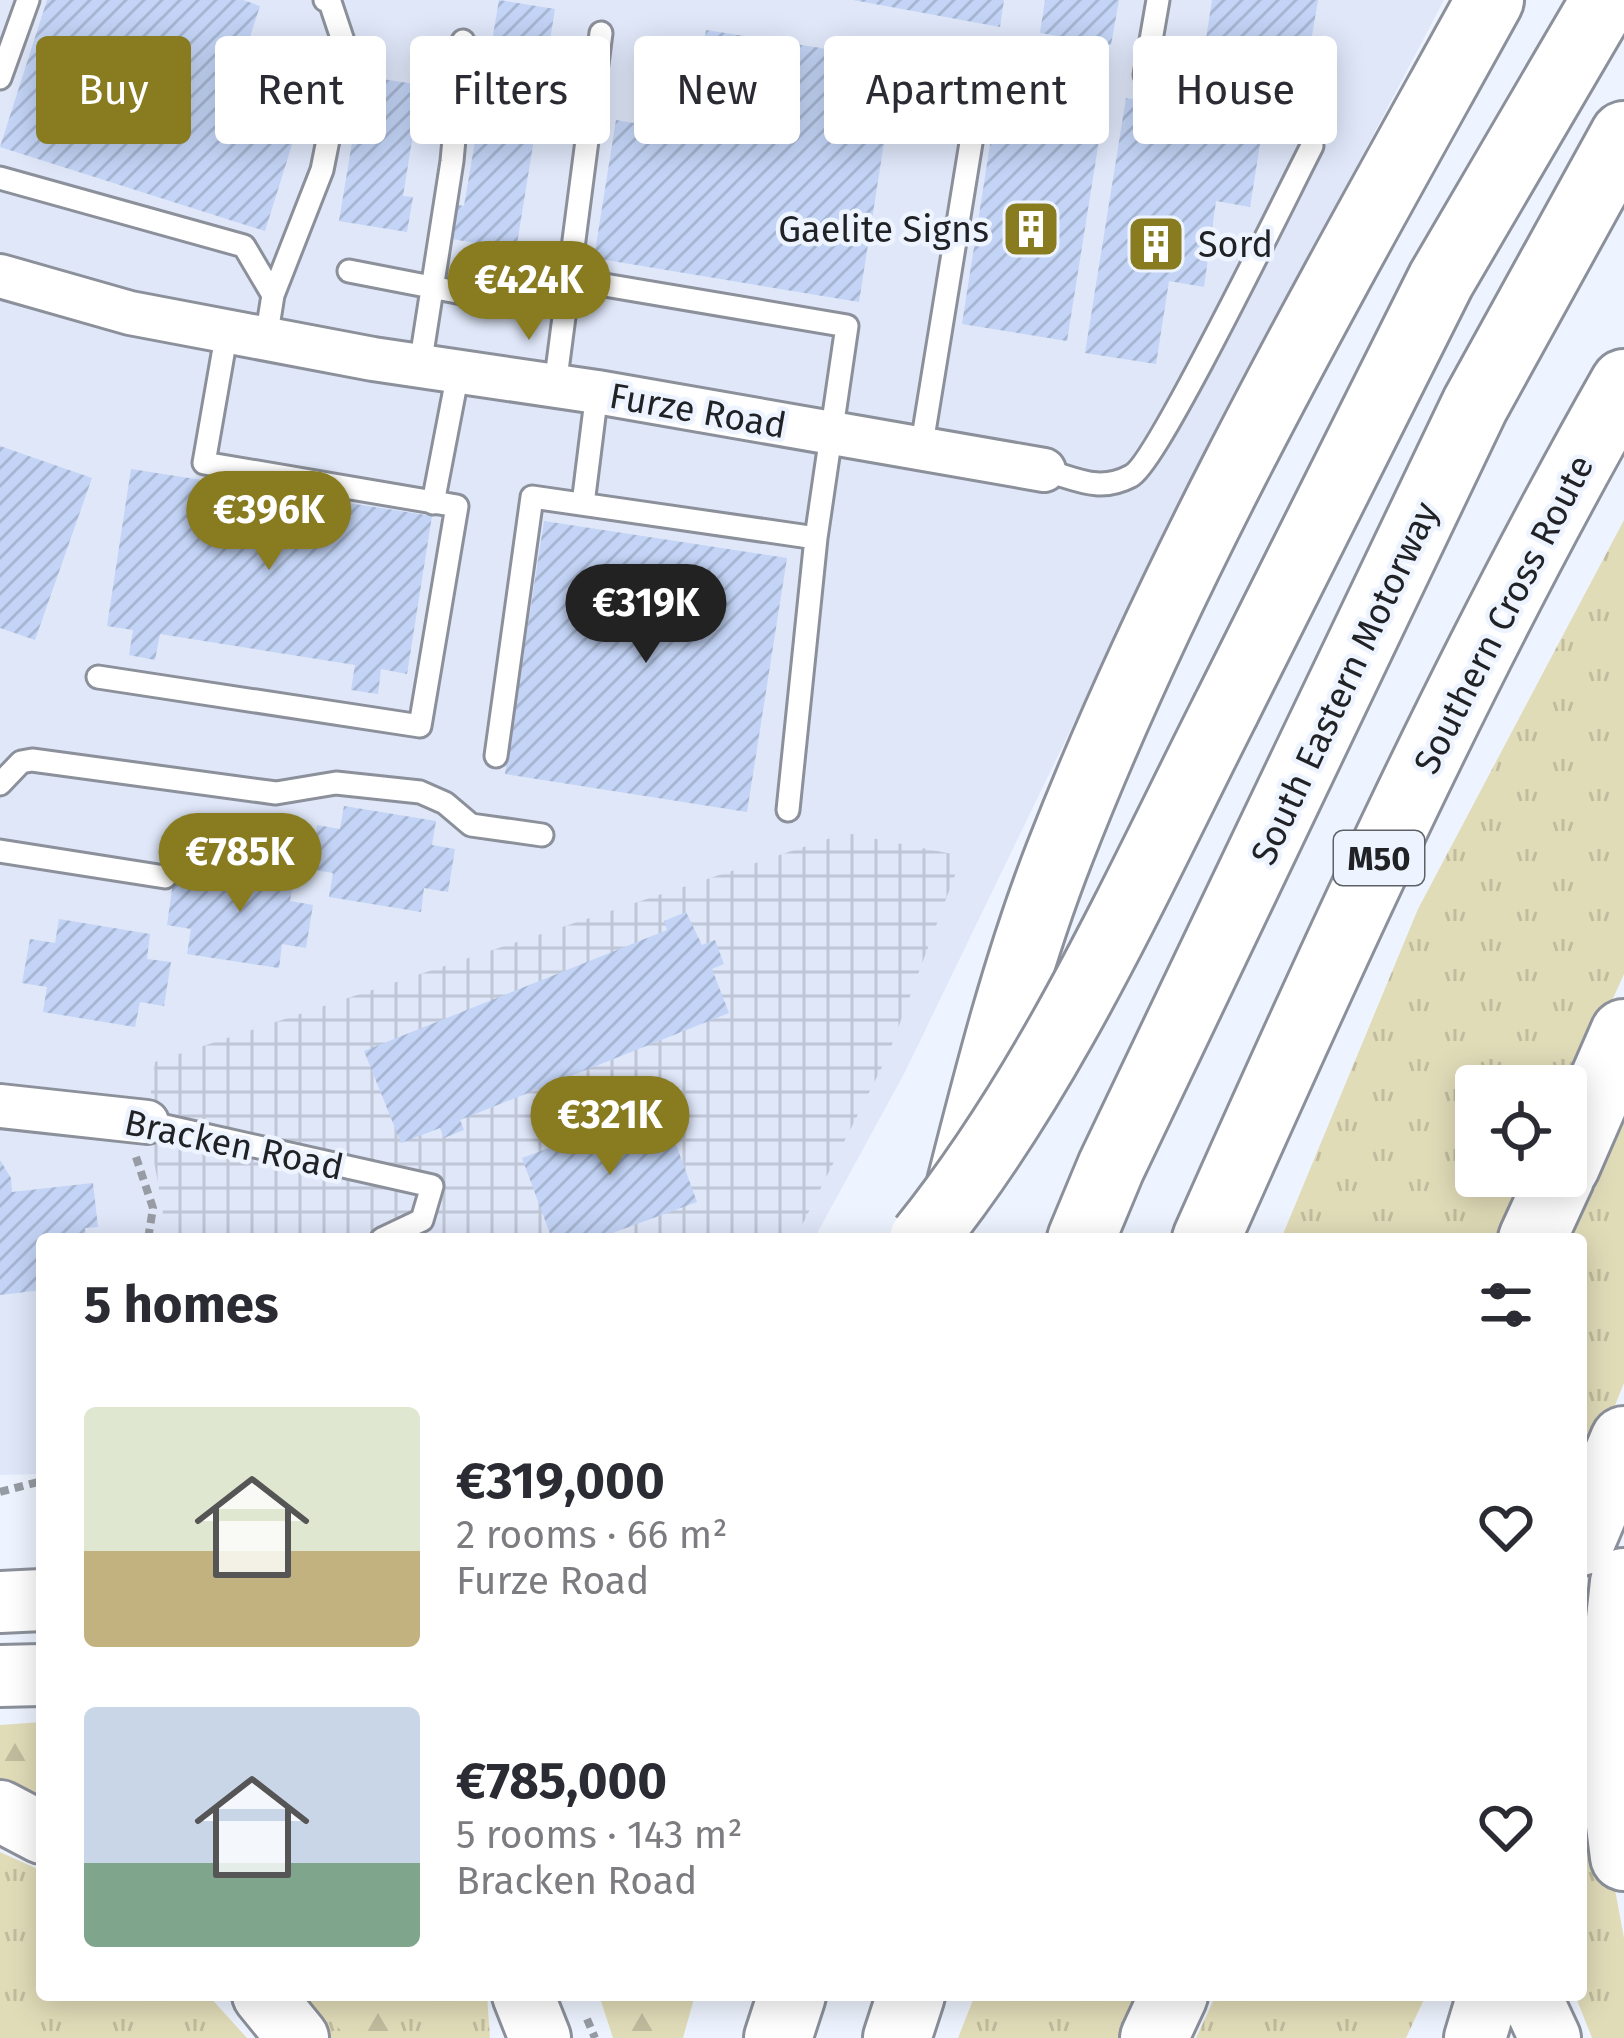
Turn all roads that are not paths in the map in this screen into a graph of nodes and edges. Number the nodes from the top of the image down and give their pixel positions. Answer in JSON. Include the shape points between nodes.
{"nodes":[{"id":1,"x":28,"y":0,"type":"edge"},
{"id":2,"x":325,"y":0,"type":"edge"},
{"id":3,"x":1158,"y":0,"type":"edge"},
{"id":4,"x":1490,"y":0,"type":"edge"},
{"id":5,"x":1605,"y":0,"type":"edge"},
{"id":6,"x":601,"y":32,"type":"dead end"},
{"id":7,"x":1152,"y":36,"type":"edge"},
{"id":8,"x":0,"y":78,"type":"edge"},
{"id":9,"x":1624,"y":135,"type":"edge"},
{"id":10,"x":454,"y":144,"type":"edge"},
{"id":11,"x":970,"y":144,"type":"edge"},
{"id":12,"x":1312,"y":146,"type":"dead end"},
{"id":13,"x":0,"y":178,"type":"edge"},
{"id":14,"x":350,"y":272,"type":"dead end"},
{"id":15,"x":0,"y":277,"type":"edge"},
{"id":16,"x":569,"y":279,"type":"junction"},
{"id":17,"x":429,"y":286,"type":"junction"},
{"id":18,"x":273,"y":295,"type":"junction"},
{"id":19,"x":493,"y":299,"type":"dead end"},
{"id":20,"x":246,"y":335,"type":"junction"},
{"id":21,"x":438,"y":369,"type":"junction"},
{"id":22,"x":1624,"y":382,"type":"edge"},
{"id":23,"x":576,"y":389,"type":"junction"},
{"id":24,"x":833,"y":435,"type":"junction"},
{"id":25,"x":921,"y":450,"type":"junction"},
{"id":26,"x":1044,"y":470,"type":"joint"},
{"id":27,"x":433,"y":502,"type":"junction"},
{"id":28,"x":583,"y":504,"type":"junction"},
{"id":29,"x":816,"y":538,"type":"junction"},
{"id":30,"x":98,"y":677,"type":"dead end"},
{"id":31,"x":496,"y":756,"type":"dead end"},
{"id":32,"x":0,"y":784,"type":"edge"},
{"id":33,"x":788,"y":810,"type":"dead end"},
{"id":34,"x":542,"y":835,"type":"dead end"},
{"id":35,"x":0,"y":851,"type":"edge"},
{"id":36,"x":165,"y":877,"type":"dead end"},
{"id":37,"x":1624,"y":1033,"type":"edge"},
{"id":38,"x":0,"y":1106,"type":"edge"},
{"id":39,"x":1587,"y":1118,"type":"edge"},
{"id":40,"x":147,"y":1122,"type":"joint"},
{"id":41,"x":1551,"y":1197,"type":"edge"},
{"id":42,"x":395,"y":1233,"type":"edge"},
{"id":43,"x":928,"y":1233,"type":"edge"},
{"id":44,"x":948,"y":1233,"type":"edge"},
{"id":45,"x":1084,"y":1233,"type":"edge"},
{"id":46,"x":1209,"y":1233,"type":"edge"},
{"id":47,"x":1535,"y":1233,"type":"edge"},
{"id":48,"x":1624,"y":1440,"type":"edge"},
{"id":49,"x":1587,"y":1528,"type":"edge"},
{"id":50,"x":1624,"y":1582,"type":"edge"},
{"id":51,"x":36,"y":1600,"type":"edge"},
{"id":52,"x":0,"y":1602,"type":"edge"},
{"id":53,"x":36,"y":1675,"type":"edge"},
{"id":54,"x":0,"y":1676,"type":"edge"},
{"id":55,"x":0,"y":1811,"type":"edge"},
{"id":56,"x":36,"y":1830,"type":"edge"},
{"id":57,"x":1624,"y":1857,"type":"edge"},
{"id":58,"x":268,"y":2001,"type":"edge"},
{"id":59,"x":754,"y":2001,"type":"edge"},
{"id":60,"x":790,"y":2001,"type":"edge"},
{"id":61,"x":909,"y":2001,"type":"edge"},
{"id":62,"x":1171,"y":2001,"type":"edge"},
{"id":63,"x":1486,"y":2001,"type":"edge"},
{"id":64,"x":1533,"y":2001,"type":"edge"},
{"id":65,"x":298,"y":2038,"type":"edge"},
{"id":66,"x":742,"y":2038,"type":"edge"},
{"id":67,"x":778,"y":2038,"type":"edge"},
{"id":68,"x":897,"y":2038,"type":"edge"},
{"id":69,"x":1154,"y":2038,"type":"edge"},
{"id":70,"x":1475,"y":2038,"type":"edge"},
{"id":71,"x":1550,"y":2038,"type":"edge"}],
"edges":[{"from":1,"to":8,"type":"lane"},
{"from":2,"to":18,"type":"lane","via":[[346,50],[322,170]]},
{"from":3,"to":7,"type":"lane"},
{"from":4,"to":44,"type":"highway","via":[[1325,299],[1143,656],[1058,855]]},
{"from":5,"to":43,"type":"highway","bridge":true,"via":[[1441,280],[1112,934],[1038,1068]]},
{"from":6,"to":16,"type":"lane"},
{"from":9,"to":45,"type":"highway","name":"South Eastern Motorway","via":[[1475,405]]},
{"from":10,"to":17,"type":"lane"},
{"from":11,"to":25,"type":"lane"},
{"from":12,"to":26,"type":"lane","via":[[1138,474],[1106,487]]},
{"from":13,"to":18,"type":"lane","via":[[244,246]]},
{"from":14,"to":17,"type":"lane"},
{"from":15,"to":20,"type":"street","name":"Furze Road"},
{"from":16,"to":23,"type":"lane"},
{"from":16,"to":24,"type":"lane","via":[[847,326]]},
{"from":17,"to":19,"type":"lane"},
{"from":17,"to":21,"type":"lane"},
{"from":18,"to":20,"type":"lane"},
{"from":20,"to":21,"type":"street","name":"Furze Road"},
{"from":20,"to":27,"type":"lane","via":[[204,463]]},
{"from":21,"to":23,"type":"street","name":"Furze Road"},
{"from":21,"to":27,"type":"lane"},
{"from":22,"to":46,"type":"highway","name":"Southern Cross Route","number":"M50","via":[[1343,931]]},
{"from":23,"to":24,"type":"street","name":"Furze Road"},
{"from":23,"to":28,"type":"lane"},
{"from":24,"to":25,"type":"street","name":"Furze Road"},
{"from":24,"to":29,"type":"lane"},
{"from":25,"to":26,"type":"street","name":"Furze Road"},
{"from":27,"to":30,"type":"lane","via":[[457,506],[420,725]]},
{"from":28,"to":29,"type":"lane"},
{"from":28,"to":31,"type":"lane","via":[[532,497]]},
{"from":29,"to":33,"type":"lane"},
{"from":32,"to":34,"type":"lane","via":[[32,760],[276,793],[336,783],[419,792],[471,825]]},
{"from":35,"to":36,"type":"lane"},
{"from":37,"to":39,"type":"highway"},
{"from":38,"to":40,"type":"street","name":"Bracken Road"},
{"from":40,"to":42,"type":"lane","name":"Bracken Road","via":[[432,1186],[422,1220]]},
{"from":41,"to":47,"type":"highway"},
{"from":48,"to":49,"type":"highway"},
{"from":50,"to":57,"type":"highway","via":[[1608,1729]]},
{"from":51,"to":52,"type":"main road"},
{"from":53,"to":54,"type":"main road"},
{"from":55,"to":56,"type":"main road"},
{"from":58,"to":65,"type":"main road"},
{"from":59,"to":66,"type":"highway"},
{"from":60,"to":67,"type":"highway"},
{"from":61,"to":68,"type":"highway"},
{"from":62,"to":69,"type":"highway"},
{"from":63,"to":70,"type":"main road"},
{"from":64,"to":71,"type":"main road"}]}
